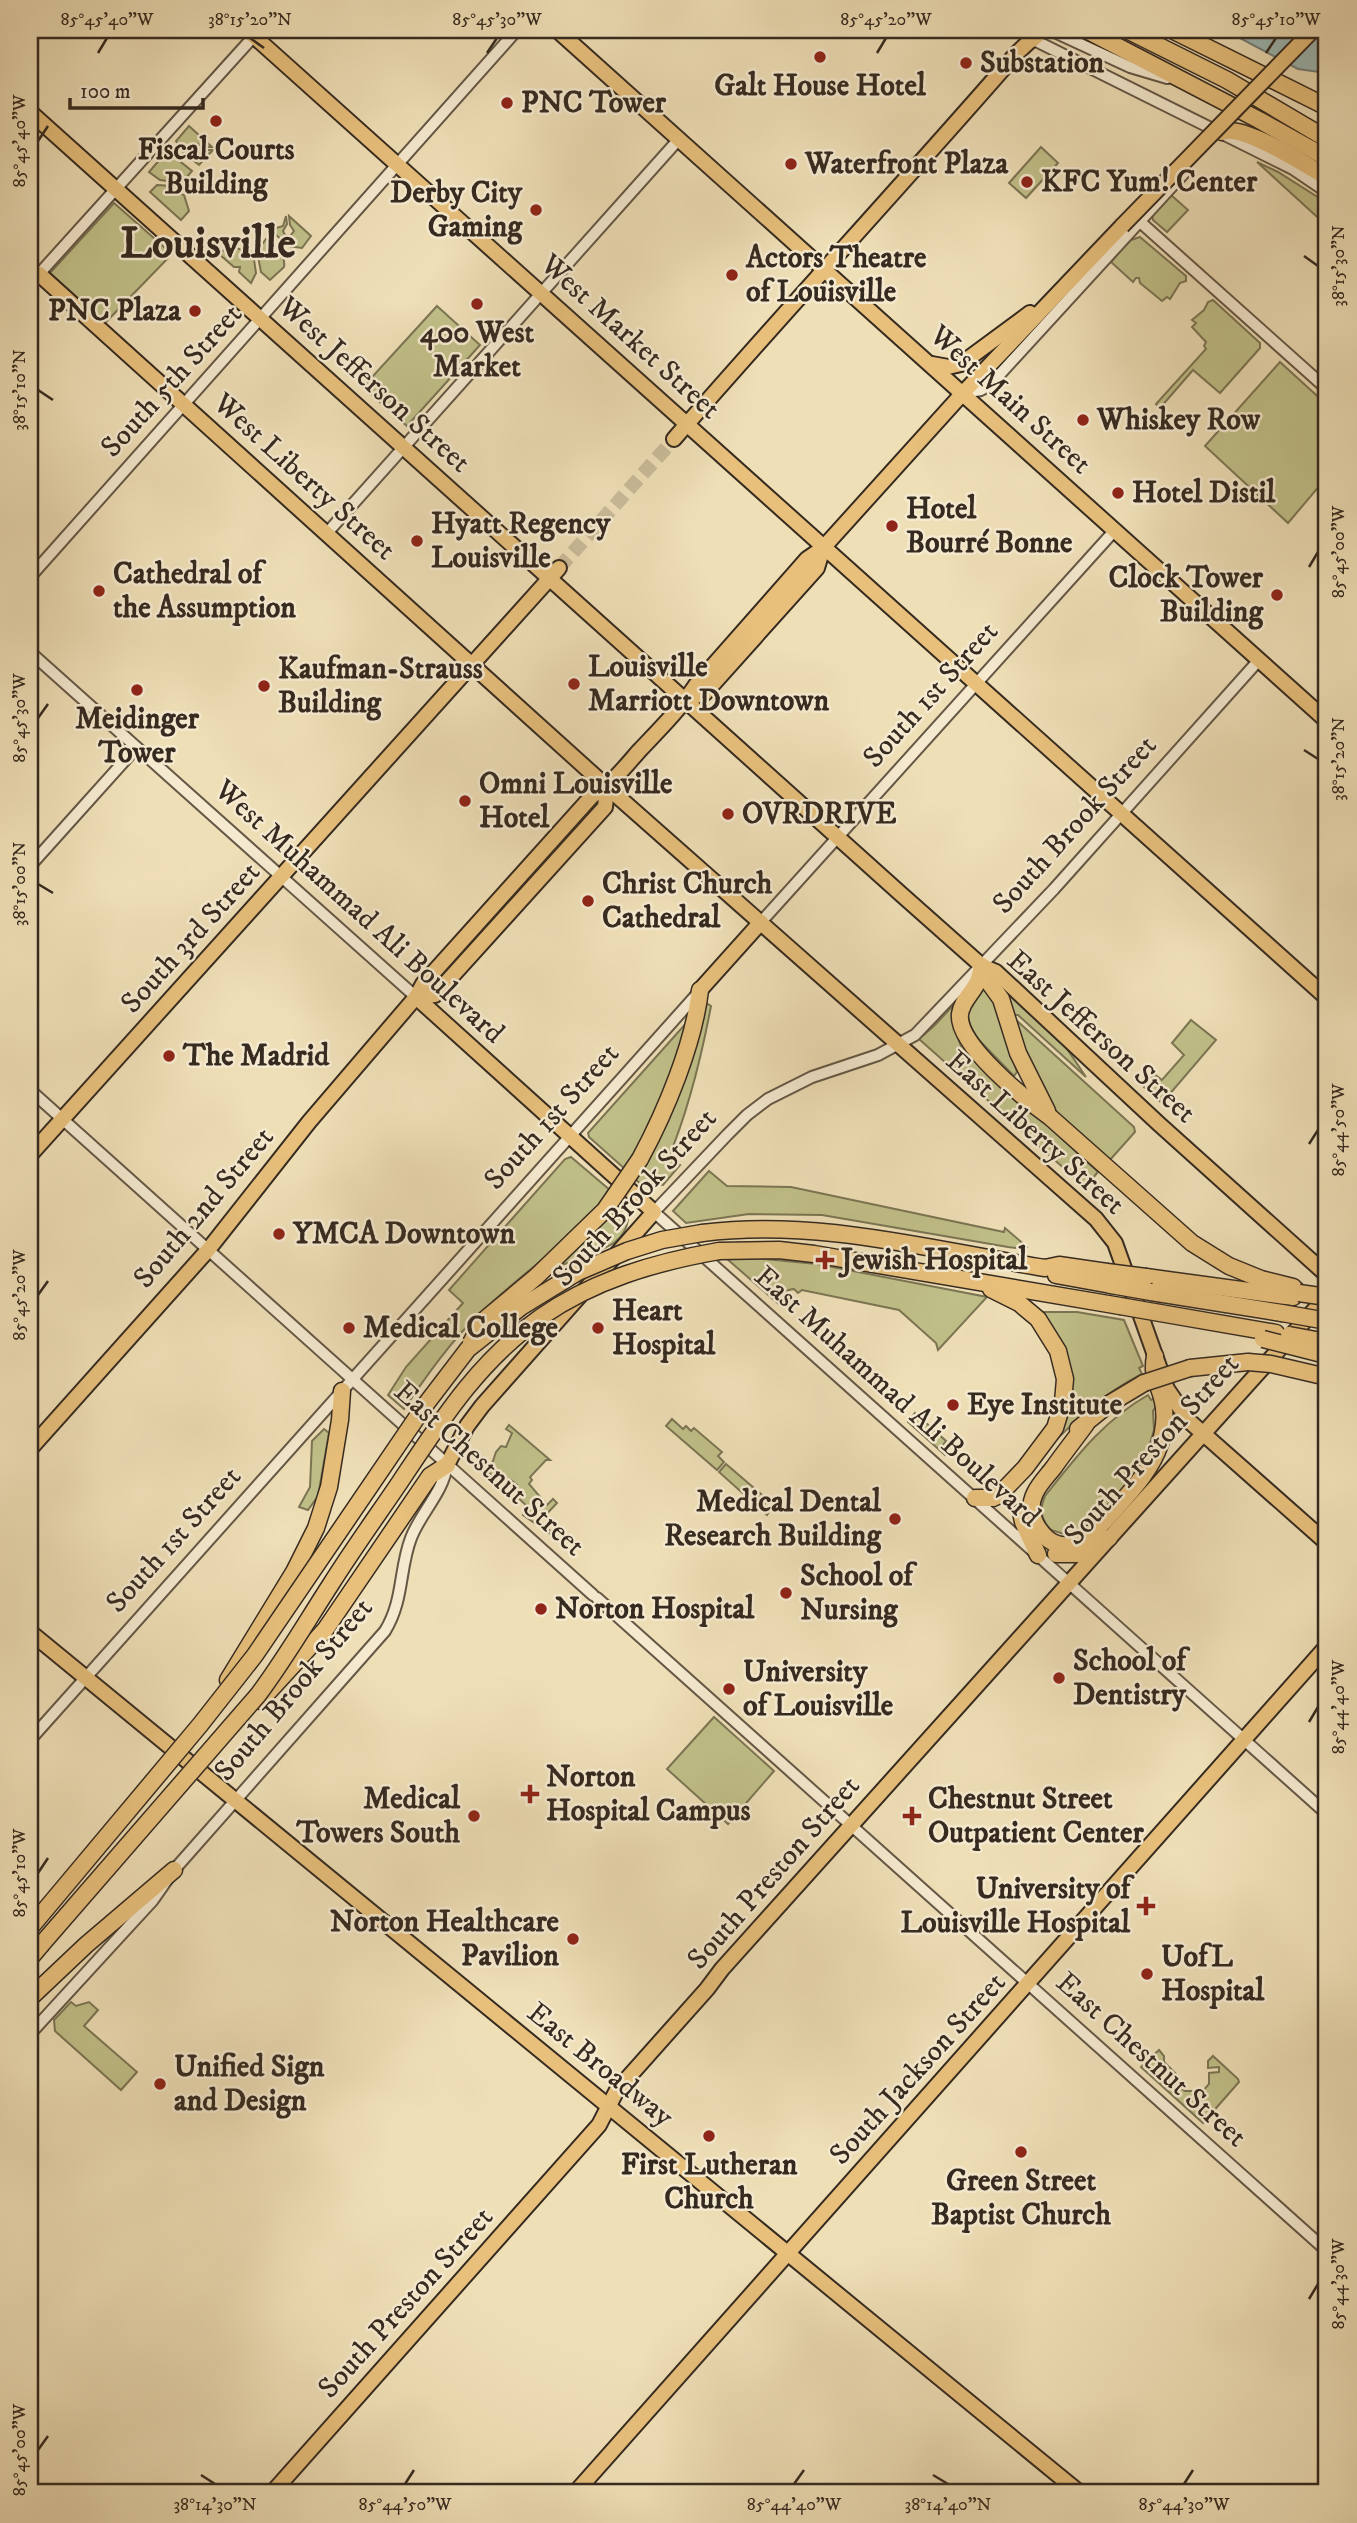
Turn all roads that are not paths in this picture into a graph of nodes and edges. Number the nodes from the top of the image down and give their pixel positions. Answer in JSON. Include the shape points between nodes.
{"nodes":[{"id":1,"x":517,"y":30,"type":"edge"},
{"id":2,"x":557,"y":30,"type":"edge"},
{"id":3,"x":1017,"y":30,"type":"edge"},
{"id":4,"x":1051,"y":30,"type":"edge"},
{"id":5,"x":1086,"y":30,"type":"edge"},
{"id":6,"x":1127,"y":30,"type":"edge"},
{"id":7,"x":1172,"y":30,"type":"edge"},
{"id":8,"x":1313,"y":30,"type":"edge"},
{"id":9,"x":251,"y":33,"type":"edge"},
{"id":10,"x":1037,"y":35,"type":"edge"},
{"id":11,"x":1327,"y":107,"type":"edge"},
{"id":12,"x":30,"y":112,"type":"edge"},
{"id":13,"x":1238,"y":113,"type":"junction"},
{"id":14,"x":1222,"y":132,"type":"junction"},
{"id":15,"x":679,"y":139,"type":"junction"},
{"id":16,"x":1327,"y":139,"type":"edge"},
{"id":17,"x":1327,"y":160,"type":"edge"},
{"id":18,"x":397,"y":164,"type":"junction"},
{"id":19,"x":1327,"y":177,"type":"edge"},
{"id":20,"x":116,"y":190,"type":"junction"},
{"id":21,"x":1327,"y":192,"type":"edge"},
{"id":22,"x":1138,"y":220,"type":"junction"},
{"id":23,"x":827,"y":270,"type":"junction"},
{"id":24,"x":33,"y":275,"type":"edge"},
{"id":25,"x":541,"y":293,"type":"junction"},
{"id":26,"x":1048,"y":302,"type":"junction"},
{"id":27,"x":260,"y":319,"type":"junction"},
{"id":28,"x":931,"y":363,"type":"junction"},
{"id":29,"x":1327,"y":389,"type":"edge"},
{"id":30,"x":963,"y":393,"type":"junction"},
{"id":31,"x":184,"y":405,"type":"junction"},
{"id":32,"x":687,"y":424,"type":"junction"},
{"id":33,"x":674,"y":439,"type":"tunnel mouth"},
{"id":34,"x":403,"y":447,"type":"junction"},
{"id":35,"x":1115,"y":530,"type":"junction"},
{"id":36,"x":327,"y":533,"type":"junction"},
{"id":37,"x":823,"y":548,"type":"junction"},
{"id":38,"x":554,"y":573,"type":"junction"},
{"id":39,"x":30,"y":577,"type":"edge"},
{"id":40,"x":30,"y":652,"type":"edge"},
{"id":41,"x":1259,"y":660,"type":"junction"},
{"id":42,"x":473,"y":664,"type":"junction"},
{"id":43,"x":977,"y":684,"type":"junction"},
{"id":44,"x":685,"y":700,"type":"junction"},
{"id":45,"x":1327,"y":721,"type":"edge"},
{"id":46,"x":136,"y":748,"type":"junction"},
{"id":47,"x":607,"y":787,"type":"junction"},
{"id":48,"x":1122,"y":814,"type":"junction"},
{"id":49,"x":839,"y":838,"type":"junction"},
{"id":50,"x":30,"y":866,"type":"edge"},
{"id":51,"x":281,"y":878,"type":"junction"},
{"id":52,"x":761,"y":922,"type":"junction"},
{"id":53,"x":982,"y":966,"type":"junction"},
{"id":54,"x":701,"y":990,"type":"junction"},
{"id":55,"x":416,"y":997,"type":"junction"},
{"id":56,"x":1327,"y":998,"type":"edge"},
{"id":57,"x":898,"y":1045,"type":"junction"},
{"id":58,"x":30,"y":1090,"type":"edge"},
{"id":59,"x":1050,"y":1117,"type":"junction"},
{"id":60,"x":62,"y":1119,"type":"junction"},
{"id":61,"x":570,"y":1136,"type":"junction"},
{"id":62,"x":30,"y":1155,"type":"edge"},
{"id":63,"x":654,"y":1212,"type":"junction"},
{"id":64,"x":208,"y":1250,"type":"junction"},
{"id":65,"x":1327,"y":1275,"type":"edge"},
{"id":66,"x":1149,"y":1285,"type":"junction"},
{"id":67,"x":1299,"y":1293,"type":"junction"},
{"id":68,"x":1023,"y":1297,"type":"junction"},
{"id":69,"x":1327,"y":1297,"type":"edge"},
{"id":70,"x":1327,"y":1321,"type":"edge"},
{"id":71,"x":1270,"y":1336,"type":"junction"},
{"id":72,"x":1327,"y":1342,"type":"edge"},
{"id":73,"x":468,"y":1349,"type":"junction"},
{"id":74,"x":1327,"y":1355,"type":"edge"},
{"id":75,"x":1155,"y":1356,"type":"junction"},
{"id":76,"x":1327,"y":1377,"type":"edge"},
{"id":77,"x":347,"y":1385,"type":"junction"},
{"id":78,"x":1086,"y":1424,"type":"junction"},
{"id":79,"x":1203,"y":1433,"type":"junction"},
{"id":80,"x":30,"y":1449,"type":"edge"},
{"id":81,"x":447,"y":1465,"type":"junction"},
{"id":82,"x":975,"y":1499,"type":"junction"},
{"id":83,"x":1027,"y":1530,"type":"junction"},
{"id":84,"x":1109,"y":1538,"type":"junction"},
{"id":85,"x":1327,"y":1544,"type":"edge"},
{"id":86,"x":1038,"y":1555,"type":"junction"},
{"id":87,"x":1069,"y":1582,"type":"junction"},
{"id":88,"x":30,"y":1632,"type":"edge"},
{"id":89,"x":1327,"y":1646,"type":"edge"},
{"id":90,"x":86,"y":1678,"type":"junction"},
{"id":91,"x":200,"y":1725,"type":"junction"},
{"id":92,"x":30,"y":1740,"type":"edge"},
{"id":93,"x":1245,"y":1740,"type":"junction"},
{"id":94,"x":206,"y":1754,"type":"junction"},
{"id":95,"x":236,"y":1801,"type":"junction"},
{"id":96,"x":1327,"y":1814,"type":"edge"},
{"id":97,"x":851,"y":1824,"type":"junction"},
{"id":98,"x":174,"y":1870,"type":"junction"},
{"id":99,"x":30,"y":1928,"type":"edge"},
{"id":100,"x":30,"y":1958,"type":"edge"},
{"id":101,"x":1030,"y":1983,"type":"junction"},
{"id":102,"x":30,"y":1998,"type":"edge"},
{"id":103,"x":30,"y":2034,"type":"edge"},
{"id":104,"x":609,"y":2107,"type":"junction"},
{"id":105,"x":1327,"y":2251,"type":"edge"},
{"id":106,"x":788,"y":2254,"type":"junction"},
{"id":107,"x":272,"y":2493,"type":"edge"},
{"id":108,"x":575,"y":2493,"type":"edge"},
{"id":109,"x":1080,"y":2493,"type":"edge"}],
"edges":[{"from":1,"to":18,"type":"street","name":"South 5th Street"},
{"from":2,"to":15,"type":"main road","name":"West Main Street"},
{"from":3,"to":10,"type":"street"},
{"from":4,"to":13,"type":"street","via":[[1130,67],[1178,82]]},
{"from":5,"to":17,"type":"highway"},
{"from":6,"to":16,"type":"highway","via":[[1227,80]]},
{"from":7,"to":11,"type":"highway"},
{"from":8,"to":26,"type":"main road","bridge":true},
{"from":9,"to":18,"type":"main road","name":"West Market Street"},
{"from":9,"to":20,"type":"street"},
{"from":10,"to":14,"type":"street"},
{"from":10,"to":23,"type":"main road"},
{"from":12,"to":20,"type":"main road","name":"West Jefferson Street"},
{"from":13,"to":14,"type":"street"},
{"from":13,"to":17,"type":"street"},
{"from":14,"to":19,"type":"highway","via":[[1248,135]]},
{"from":14,"to":21,"type":"street"},
{"from":14,"to":22,"type":"street"},
{"from":15,"to":23,"type":"main road","name":"West Main Street"},
{"from":15,"to":25,"type":"street"},
{"from":18,"to":25,"type":"main road","name":"West Market Street"},
{"from":18,"to":27,"type":"street","name":"South 5th Street"},
{"from":20,"to":24,"type":"street"},
{"from":20,"to":27,"type":"main road","name":"West Jefferson Street"},
{"from":22,"to":29,"type":"street"},
{"from":22,"to":30,"type":"street","via":[[990,385]]},
{"from":23,"to":28,"type":"main road","name":"West Main Street"},
{"from":23,"to":32,"type":"main road"},
{"from":24,"to":31,"type":"main road","name":"West Liberty Street"},
{"from":25,"to":32,"type":"main road","name":"West Market Street"},
{"from":25,"to":34,"type":"street"},
{"from":26,"to":28,"type":"main road","via":[[969,359],[948,367]]},
{"from":26,"to":30,"type":"main road","name":"South 2nd Street"},
{"from":27,"to":31,"type":"street","name":"South 5th Street"},
{"from":27,"to":34,"type":"main road","name":"West Jefferson Street"},
{"from":28,"to":30,"type":"main road","name":"West Main Street"},
{"from":30,"to":35,"type":"main road","name":"West Main Street"},
{"from":30,"to":37,"type":"main road","name":"South 2nd Street"},
{"from":31,"to":36,"type":"main road","name":"West Liberty Street"},
{"from":31,"to":39,"type":"street","name":"South 5th Street"},
{"from":32,"to":33,"type":"main road"},
{"from":32,"to":37,"type":"main road","name":"West Market Street"},
{"from":34,"to":36,"type":"street"},
{"from":34,"to":38,"type":"main road","name":"West Jefferson Street"},
{"from":35,"to":41,"type":"main road","name":"West Main Street"},
{"from":35,"to":43,"type":"street","name":"South 1st Street"},
{"from":36,"to":42,"type":"main road","name":"West Liberty Street"},
{"from":37,"to":43,"type":"main road","name":"West Market Street"},
{"from":37,"to":44,"type":"main road","name":"South 2nd Street","via":[[817,568],[705,693]]},
{"from":38,"to":42,"type":"main road","name":"South 3rd Street"},
{"from":38,"to":44,"type":"main road","name":"West Jefferson Street"},
{"from":40,"to":46,"type":"street","name":"West Muhammad Ali Boulevard"},
{"from":41,"to":45,"type":"main road","name":"West Main Street"},
{"from":41,"to":48,"type":"street","name":"South Brook Street"},
{"from":42,"to":47,"type":"main road","name":"West Liberty Street"},
{"from":42,"to":51,"type":"main road","name":"South 3rd Street"},
{"from":43,"to":48,"type":"main road","name":"West Market Street"},
{"from":43,"to":49,"type":"street","name":"South 1st Street"},
{"from":44,"to":47,"type":"main road","name":"South 2nd Street"},
{"from":44,"to":49,"type":"main road","name":"West Jefferson Street"},
{"from":46,"to":50,"type":"street"},
{"from":46,"to":51,"type":"street","name":"West Muhammad Ali Boulevard"},
{"from":47,"to":52,"type":"main road","name":"West Liberty Street"},
{"from":47,"to":55,"type":"main road","name":"South 2nd Street","via":[[592,796]]},
{"from":48,"to":53,"type":"street","name":"South Brook Street"},
{"from":48,"to":56,"type":"main road","name":"West Market Street"},
{"from":49,"to":52,"type":"street","name":"South 1st Street"},
{"from":49,"to":53,"type":"main road","name":"East Jefferson Street"},
{"from":51,"to":55,"type":"street","name":"West Muhammad Ali Boulevard"},
{"from":51,"to":60,"type":"main road","name":"South 3rd Street"},
{"from":52,"to":54,"type":"main road","name":"South 1st Street"},
{"from":52,"to":57,"type":"main road","name":"East Liberty Street"},
{"from":53,"to":57,"type":"street","name":"South Brook Street","via":[[915,1035]]},
{"from":53,"to":59,"type":"highway","via":[[1001,999],[1018,1053]]},
{"from":53,"to":59,"type":"highway","via":[[978,983],[961,1009],[962,1032],[973,1048]]},
{"from":53,"to":65,"type":"main road","name":"East Jefferson Street","via":[[996,972]]},
{"from":54,"to":61,"type":"street","name":"South 1st Street"},
{"from":54,"to":73,"type":"highway","bridge":true,"via":[[668,1101],[623,1186],[590,1226],[482,1322]]},
{"from":55,"to":61,"type":"main road","name":"West Muhammad Ali Boulevard"},
{"from":55,"to":64,"type":"main road","name":"South 2nd Street"},
{"from":57,"to":63,"type":"street","name":"South Brook Street","via":[[768,1099]]},
{"from":57,"to":75,"type":"main road","name":"East Liberty Street","via":[[1105,1228]]},
{"from":58,"to":60,"type":"street","name":"East Chestnut Street"},
{"from":59,"to":67,"type":"highway","via":[[1211,1256]]},
{"from":60,"to":62,"type":"main road","name":"South 3rd Street"},
{"from":60,"to":64,"type":"street","name":"East Chestnut Street"},
{"from":61,"to":63,"type":"main road","name":"West Muhammad Ali Boulevard"},
{"from":61,"to":77,"type":"street","name":"South 1st Street"},
{"from":63,"to":81,"type":"main road","name":"South Brook Street","via":[[482,1406]]},
{"from":63,"to":82,"type":"street","name":"East Muhammad Ali Boulevard"},
{"from":64,"to":77,"type":"street","name":"East Chestnut Street"},
{"from":64,"to":80,"type":"main road","name":"South 2nd Street"},
{"from":66,"to":67,"type":"highway","via":[[1293,1297]]},
{"from":66,"to":70,"type":"highway","bridge":true},
{"from":66,"to":73,"type":"highway","bridge":true,"via":[[1060,1276],[1045,1268],[819,1230],[760,1227],[662,1240],[627,1251],[578,1272],[521,1307]]},
{"from":67,"to":69,"type":"highway","bridge":true},
{"from":68,"to":71,"type":"highway","bridge":true,"via":[[1120,1306]]},
{"from":68,"to":82,"type":"highway","via":[[1058,1351],[1065,1378],[1063,1402],[1055,1428],[1025,1468],[999,1495]]},
{"from":68,"to":94,"type":"highway","bridge":true,"via":[[976,1282],[779,1250],[719,1251],[674,1259],[591,1288],[542,1317],[483,1367],[444,1415],[281,1663]]},
{"from":69,"to":79,"type":"main road","name":"South Preston Street"},
{"from":71,"to":72,"type":"highway","bridge":true},
{"from":71,"to":74,"type":"highway","bridge":true},
{"from":73,"to":91,"type":"highway","bridge":true,"via":[[255,1655]]},
{"from":75,"to":78,"type":"highway","via":[[1152,1371],[1164,1419],[1151,1463],[1140,1482],[1087,1539],[1057,1544],[1044,1536],[1030,1507],[1035,1491]]},
{"from":75,"to":79,"type":"main road","name":"East Liberty Street","via":[[1167,1390]]},
{"from":76,"to":78,"type":"highway","bridge":true,"via":[[1248,1362],[1190,1368],[1144,1383]]},
{"from":77,"to":81,"type":"street","name":"East Chestnut Street"},
{"from":77,"to":90,"type":"street","name":"South 1st Street"},
{"from":77,"to":91,"type":"highway","bridge":true,"via":[[329,1487],[316,1528]]},
{"from":78,"to":83,"type":"highway","via":[[1028,1485],[1021,1509]]},
{"from":79,"to":84,"type":"main road","name":"South Preston Street"},
{"from":79,"to":85,"type":"main road","name":"East Liberty Street"},
{"from":81,"to":94,"type":"highway","bridge":true,"via":[[430,1476],[325,1630]]},
{"from":81,"to":95,"type":"street","name":"South Brook Street","via":[[444,1482],[410,1539],[396,1609],[385,1631]]},
{"from":81,"to":97,"type":"street","name":"East Chestnut Street"},
{"from":82,"to":86,"type":"street","name":"East Muhammad Ali Boulevard"},
{"from":83,"to":84,"type":"highway","via":[[1039,1545],[1060,1555],[1079,1554]]},
{"from":83,"to":86,"type":"highway"},
{"from":84,"to":87,"type":"main road","name":"South Preston Street"},
{"from":86,"to":87,"type":"street","name":"East Muhammad Ali Boulevard"},
{"from":87,"to":93,"type":"street","name":"East Muhammad Ali Boulevard"},
{"from":87,"to":97,"type":"main road","name":"South Preston Street"},
{"from":88,"to":90,"type":"main road","name":"East Broadway"},
{"from":89,"to":93,"type":"main road","name":"South Jackson Street"},
{"from":90,"to":92,"type":"street","name":"South 1st Street"},
{"from":90,"to":95,"type":"main road","name":"East Broadway"},
{"from":91,"to":99,"type":"highway","bridge":true},
{"from":93,"to":96,"type":"street","name":"East Muhammad Ali Boulevard"},
{"from":93,"to":101,"type":"main road","name":"South Jackson Street"},
{"from":94,"to":100,"type":"highway","bridge":true},
{"from":95,"to":98,"type":"street","name":"South Brook Street"},
{"from":95,"to":104,"type":"main road","name":"East Broadway"},
{"from":97,"to":101,"type":"street","name":"East Chestnut Street"},
{"from":97,"to":104,"type":"main road","name":"South Preston Street","via":[[617,2090]]},
{"from":98,"to":102,"type":"highway"},
{"from":98,"to":103,"type":"street","name":"South Brook Street","via":[[153,1900]]},
{"from":101,"to":105,"type":"street","name":"East Chestnut Street"},
{"from":101,"to":106,"type":"main road","name":"South Jackson Street"},
{"from":104,"to":106,"type":"main road","name":"East Broadway"},
{"from":104,"to":107,"type":"main road","name":"South Preston Street","via":[[599,2125]]},
{"from":106,"to":108,"type":"main road","name":"South Jackson Street"},
{"from":106,"to":109,"type":"main road","name":"East Broadway"}]}
